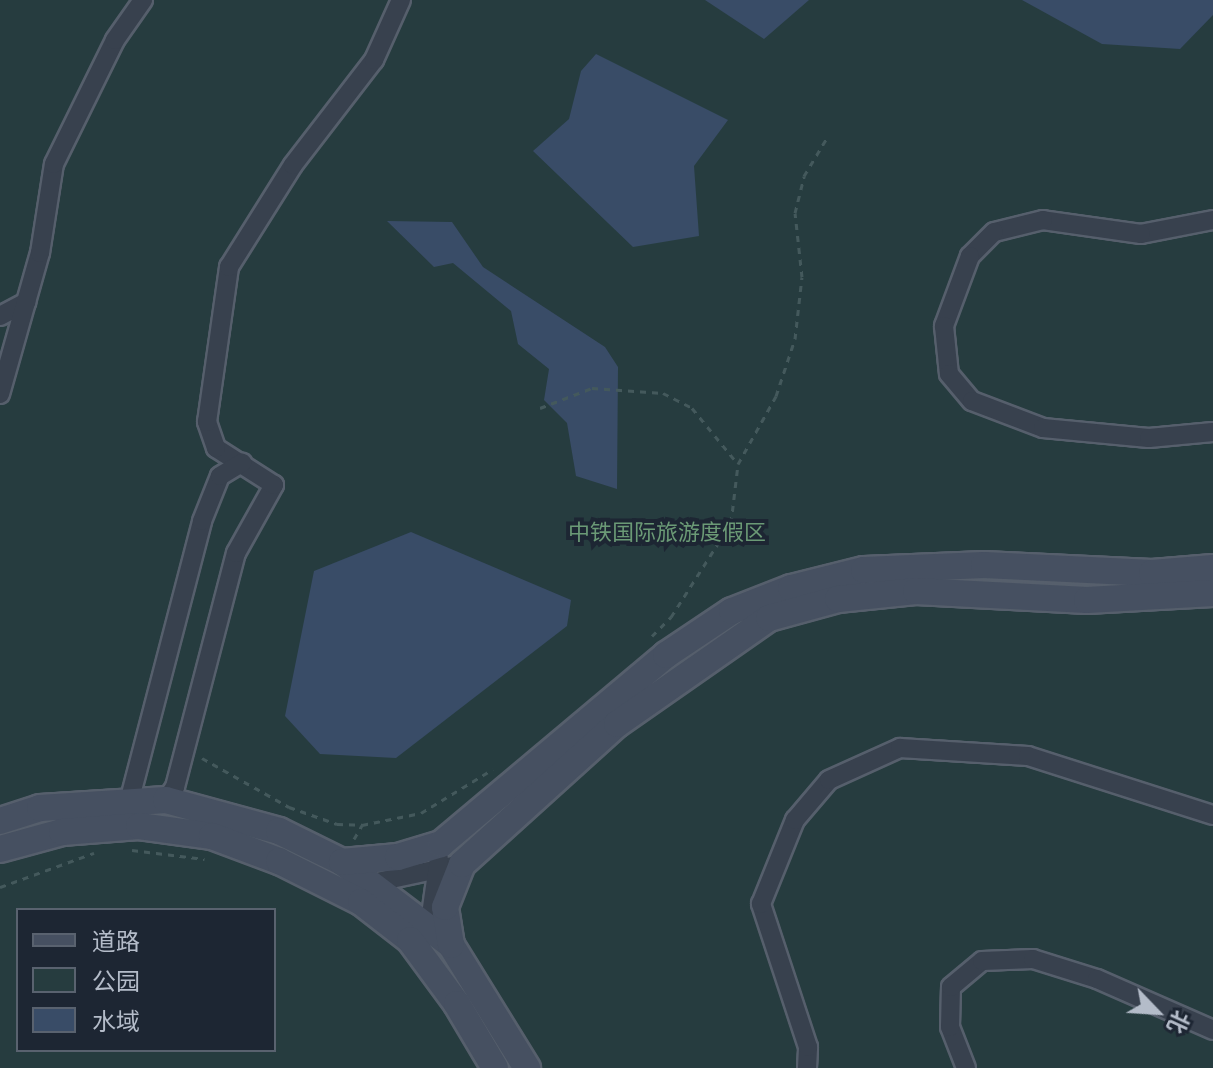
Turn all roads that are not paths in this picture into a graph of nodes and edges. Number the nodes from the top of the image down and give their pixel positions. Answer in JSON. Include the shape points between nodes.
{"nodes":[{"id":1,"x":143,"y":0,"type":"edge"},
{"id":2,"x":401,"y":0,"type":"edge"},
{"id":3,"x":1213,"y":220,"type":"edge"},
{"id":4,"x":26,"y":302,"type":"junction"},
{"id":5,"x":0,"y":316,"type":"edge"},
{"id":6,"x":0,"y":394,"type":"edge"},
{"id":7,"x":1213,"y":432,"type":"edge"},
{"id":8,"x":242,"y":463,"type":"junction"},
{"id":9,"x":1213,"y":568,"type":"edge"},
{"id":10,"x":1213,"y":593,"type":"edge"},
{"id":11,"x":166,"y":800,"type":"junction"},
{"id":12,"x":129,"y":802,"type":"junction"},
{"id":13,"x":1213,"y":815,"type":"edge"},
{"id":14,"x":0,"y":821,"type":"edge"},
{"id":15,"x":0,"y":849,"type":"edge"},
{"id":16,"x":447,"y":859,"type":"junction"},
{"id":17,"x":342,"y":862,"type":"junction"},
{"id":18,"x":369,"y":883,"type":"junction"},
{"id":19,"x":340,"y":890,"type":"junction"},
{"id":20,"x":428,"y":928,"type":"junction"},
{"id":21,"x":451,"y":945,"type":"junction"},
{"id":22,"x":426,"y":957,"type":"junction"},
{"id":23,"x":1213,"y":1030,"type":"edge"},
{"id":24,"x":495,"y":1068,"type":"edge"},
{"id":25,"x":527,"y":1068,"type":"edge"},
{"id":26,"x":807,"y":1068,"type":"edge"},
{"id":27,"x":966,"y":1068,"type":"edge"}],
"edges":[{"from":1,"to":4,"type":"street","via":[[115,40],[54,164]]},
{"from":2,"to":8,"type":"street","via":[[374,60],[293,165],[229,267],[207,422],[216,448]]},
{"from":3,"to":7,"type":"street","via":[[1141,234],[1043,220],[994,232],[970,256],[952,295],[944,342],[949,374],[972,401],[1043,428],[1149,438]]},
{"from":4,"to":5,"type":"street"},
{"from":4,"to":6,"type":"street"},
{"from":8,"to":11,"type":"street","via":[[274,485],[236,553],[185,748]]},
{"from":8,"to":12,"type":"street","via":[[220,476],[202,521]]},
{"from":9,"to":16,"type":"street","via":[[1152,573],[984,565],[879,569],[791,588],[732,611],[666,655]]},
{"from":10,"to":16,"type":"street","via":[[1087,600],[916,591],[838,599],[769,618],[617,724]]},
{"from":11,"to":12,"type":"street"},
{"from":11,"to":17,"type":"street","via":[[249,820]]},
{"from":12,"to":14,"type":"street","via":[[40,808]]},
{"from":13,"to":26,"type":"street","via":[[1028,756],[900,748],[829,780],[795,820],[761,904],[808,1047]]},
{"from":15,"to":19,"type":"street","via":[[62,832],[139,826],[212,836]]},
{"from":16,"to":17,"type":"street"},
{"from":16,"to":18,"type":"street"},
{"from":16,"to":20,"type":"street"},
{"from":16,"to":21,"type":"street","via":[[445,907]]},
{"from":17,"to":18,"type":"street"},
{"from":18,"to":19,"type":"street"},
{"from":18,"to":20,"type":"street"},
{"from":19,"to":22,"type":"street","via":[[381,915]]},
{"from":20,"to":21,"type":"street"},
{"from":20,"to":22,"type":"street"},
{"from":21,"to":25,"type":"street"},
{"from":22,"to":24,"type":"street"},
{"from":23,"to":27,"type":"street","via":[[1097,979],[1033,959],[982,961],[951,987],[950,1027]]}]}
